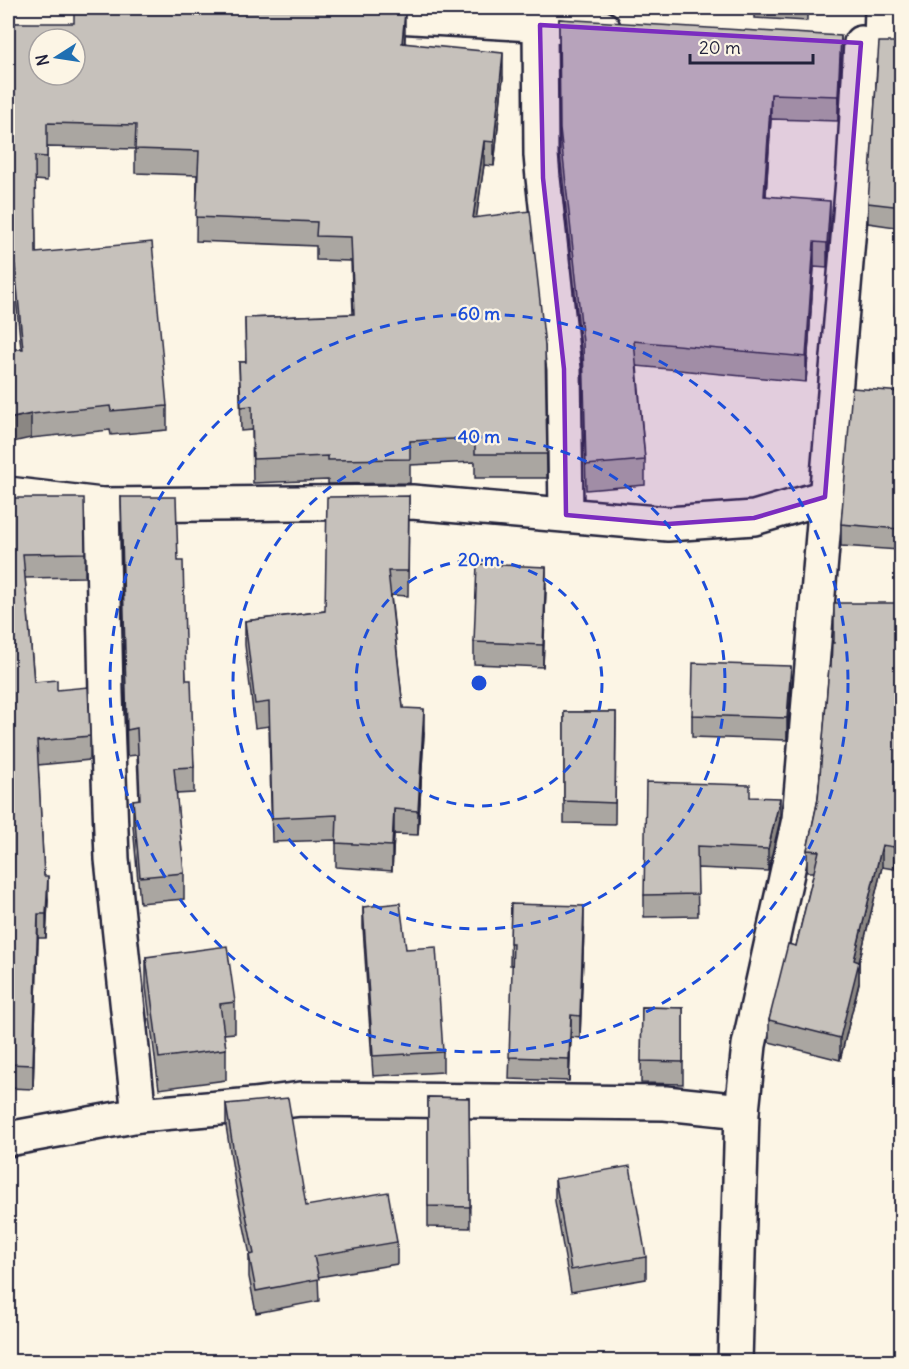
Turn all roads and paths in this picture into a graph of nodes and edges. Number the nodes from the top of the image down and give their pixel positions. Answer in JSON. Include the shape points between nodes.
{"nodes":[{"id":1,"x":882,"y":8,"type":"edge"},
{"id":2,"x":338,"y":12,"type":"edge"},
{"id":3,"x":540,"y":25,"type":"junction"},
{"id":4,"x":635,"y":30,"type":"edge"},
{"id":5,"x":870,"y":43,"type":"edge"},
{"id":6,"x":8,"y":494,"type":"edge"},
{"id":7,"x":825,"y":497,"type":"junction"},
{"id":8,"x":102,"y":505,"type":"junction"},
{"id":9,"x":566,"y":515,"type":"junction"},
{"id":10,"x":742,"y":1111,"type":"junction"},
{"id":11,"x":139,"y":1115,"type":"junction"},
{"id":12,"x":8,"y":1139,"type":"edge"},
{"id":13,"x":735,"y":1362,"type":"edge"}],
"edges":[{"from":1,"to":5,"type":"street"},
{"from":2,"to":3,"type":"street"},
{"from":3,"to":4,"type":"street"},
{"from":3,"to":9,"type":"street","via":[[541,154],[564,369]]},
{"from":5,"to":7,"type":"street","via":[[854,168]]},
{"from":6,"to":8,"type":"street"},
{"from":7,"to":9,"type":"street","via":[[754,518],[668,524]]},
{"from":7,"to":10,"type":"street","via":[[799,819],[749,1045]]},
{"from":8,"to":9,"type":"street","via":[[412,502]]},
{"from":8,"to":11,"type":"street","via":[[112,859]]},
{"from":10,"to":11,"type":"street","via":[[666,1103],[301,1099]]},
{"from":10,"to":13,"type":"street"},
{"from":11,"to":12,"type":"street"}]}
